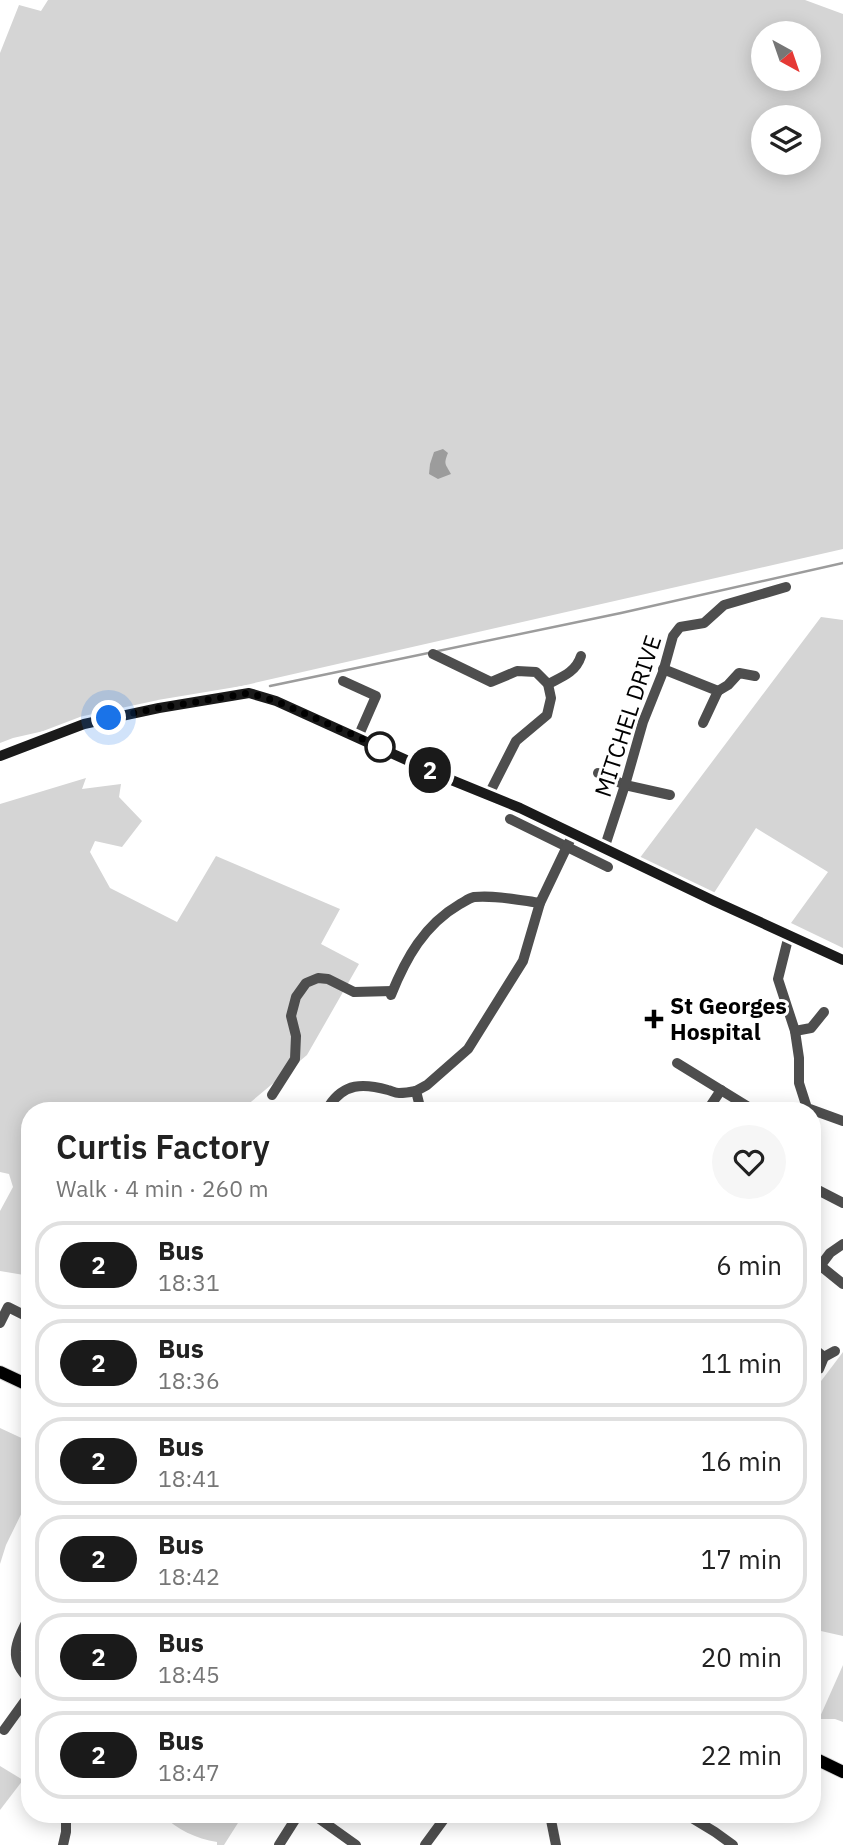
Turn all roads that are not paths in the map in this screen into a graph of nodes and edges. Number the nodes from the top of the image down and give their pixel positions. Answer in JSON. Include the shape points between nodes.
{"nodes":[{"id":1,"x":786,"y":587,"type":"dead end"},
{"id":2,"x":433,"y":654,"type":"dead end"},
{"id":3,"x":581,"y":656,"type":"dead end"},
{"id":4,"x":663,"y":669,"type":"junction"},
{"id":5,"x":755,"y":676,"type":"dead end"},
{"id":6,"x":343,"y":681,"type":"dead end"},
{"id":7,"x":548,"y":684,"type":"junction"},
{"id":8,"x":718,"y":691,"type":"junction"},
{"id":9,"x":703,"y":723,"type":"dead end"},
{"id":10,"x":358,"y":737,"type":"junction"},
{"id":11,"x":0,"y":756,"type":"edge"},
{"id":12,"x":598,"y":773,"type":"dead end"},
{"id":13,"x":625,"y":785,"type":"junction"},
{"id":14,"x":670,"y":795,"type":"dead end"},
{"id":15,"x":488,"y":796,"type":"junction"},
{"id":16,"x":510,"y":819,"type":"dead end"},
{"id":17,"x":573,"y":834,"type":"junction"},
{"id":18,"x":567,"y":846,"type":"junction"},
{"id":19,"x":604,"y":849,"type":"junction"},
{"id":20,"x":608,"y":867,"type":"dead end"},
{"id":21,"x":540,"y":903,"type":"junction"},
{"id":22,"x":789,"y":935,"type":"junction"},
{"id":23,"x":843,"y":960,"type":"edge"},
{"id":24,"x":824,"y":1012,"type":"dead end"},
{"id":25,"x":795,"y":1031,"type":"junction"},
{"id":26,"x":677,"y":1063,"type":"dead end"},
{"id":27,"x":721,"y":1090,"type":"junction"},
{"id":28,"x":416,"y":1091,"type":"junction"},
{"id":29,"x":272,"y":1095,"type":"dead end"},
{"id":30,"x":332,"y":1102,"type":"edge"},
{"id":31,"x":419,"y":1102,"type":"edge"},
{"id":32,"x":713,"y":1102,"type":"edge"},
{"id":33,"x":740,"y":1102,"type":"edge"},
{"id":34,"x":804,"y":1102,"type":"edge"},
{"id":35,"x":821,"y":1114,"type":"edge"},
{"id":36,"x":843,"y":1121,"type":"edge"},
{"id":37,"x":821,"y":1192,"type":"edge"},
{"id":38,"x":843,"y":1203,"type":"edge"},
{"id":39,"x":843,"y":1244,"type":"edge"},
{"id":40,"x":821,"y":1259,"type":"edge"},
{"id":41,"x":821,"y":1266,"type":"edge"},
{"id":42,"x":843,"y":1284,"type":"edge"},
{"id":43,"x":21,"y":1314,"type":"edge"},
{"id":44,"x":0,"y":1323,"type":"edge"},
{"id":45,"x":835,"y":1351,"type":"dead end"},
{"id":46,"x":821,"y":1354,"type":"edge"},
{"id":47,"x":824,"y":1357,"type":"junction"},
{"id":48,"x":821,"y":1366,"type":"edge"},
{"id":49,"x":0,"y":1372,"type":"edge"},
{"id":50,"x":21,"y":1382,"type":"edge"},
{"id":51,"x":21,"y":1632,"type":"edge"},
{"id":52,"x":21,"y":1672,"type":"edge"},
{"id":53,"x":21,"y":1706,"type":"edge"},
{"id":54,"x":4,"y":1730,"type":"dead end"},
{"id":55,"x":821,"y":1761,"type":"edge"},
{"id":56,"x":843,"y":1772,"type":"edge"},
{"id":57,"x":66,"y":1823,"type":"edge"},
{"id":58,"x":293,"y":1823,"type":"edge"},
{"id":59,"x":325,"y":1823,"type":"edge"},
{"id":60,"x":441,"y":1823,"type":"edge"},
{"id":61,"x":552,"y":1823,"type":"edge"},
{"id":62,"x":701,"y":1823,"type":"edge"},
{"id":63,"x":63,"y":1845,"type":"edge"},
{"id":64,"x":279,"y":1845,"type":"edge"},
{"id":65,"x":356,"y":1845,"type":"edge"},
{"id":66,"x":425,"y":1845,"type":"edge"},
{"id":67,"x":556,"y":1845,"type":"edge"},
{"id":68,"x":733,"y":1845,"type":"edge"}],
"edges":[{"from":1,"to":4,"type":"street","name":"MITCHEL DRIVE","via":[[724,605],[704,624],[680,627]]},
{"from":2,"to":7,"type":"street","via":[[491,682],[517,671],[536,672]]},
{"from":3,"to":7,"type":"street","via":[[572,670]]},
{"from":4,"to":8,"type":"street"},
{"from":4,"to":13,"type":"street","name":"MITCHEL DRIVE"},
{"from":5,"to":8,"type":"street","via":[[739,673]]},
{"from":6,"to":10,"type":"street","via":[[376,696]]},
{"from":7,"to":15,"type":"street","via":[[547,715],[516,741]]},
{"from":8,"to":9,"type":"street"},
{"from":10,"to":11,"type":"street","via":[[249,693],[105,719]]},
{"from":10,"to":15,"type":"street"},
{"from":12,"to":13,"type":"street"},
{"from":13,"to":14,"type":"street"},
{"from":13,"to":19,"type":"street","name":"MITCHEL DRIVE"},
{"from":15,"to":17,"type":"street"},
{"from":16,"to":18,"type":"street"},
{"from":17,"to":18,"type":"street"},
{"from":17,"to":19,"type":"street"},
{"from":18,"to":20,"type":"street"},
{"from":18,"to":21,"type":"street"},
{"from":19,"to":22,"type":"street"},
{"from":21,"to":28,"type":"street","via":[[523,961],[468,1049]]},
{"from":21,"to":29,"type":"street","via":[[472,897],[449,910],[423,934],[391,994],[354,992],[328,979],[306,983],[291,1016],[295,1059]]},
{"from":22,"to":23,"type":"street"},
{"from":22,"to":25,"type":"street","via":[[778,979]]},
{"from":24,"to":25,"type":"street","via":[[811,1028]]},
{"from":25,"to":34,"type":"street"},
{"from":26,"to":27,"type":"street"},
{"from":27,"to":32,"type":"street"},
{"from":27,"to":33,"type":"street"},
{"from":28,"to":30,"type":"street","via":[[354,1086]]},
{"from":28,"to":31,"type":"street"},
{"from":35,"to":36,"type":"street"},
{"from":37,"to":38,"type":"street"},
{"from":39,"to":40,"type":"street"},
{"from":41,"to":42,"type":"street"},
{"from":43,"to":44,"type":"street","via":[[8,1307]]},
{"from":45,"to":47,"type":"street"},
{"from":46,"to":47,"type":"street"},
{"from":47,"to":48,"type":"street"},
{"from":49,"to":50,"type":"main road"},
{"from":51,"to":52,"type":"street","via":[[15,1657]]},
{"from":53,"to":54,"type":"street"},
{"from":55,"to":56,"type":"main road"},
{"from":57,"to":63,"type":"street"},
{"from":58,"to":64,"type":"street"},
{"from":59,"to":65,"type":"street"},
{"from":60,"to":66,"type":"street"},
{"from":61,"to":67,"type":"street"},
{"from":62,"to":68,"type":"street"}]}
